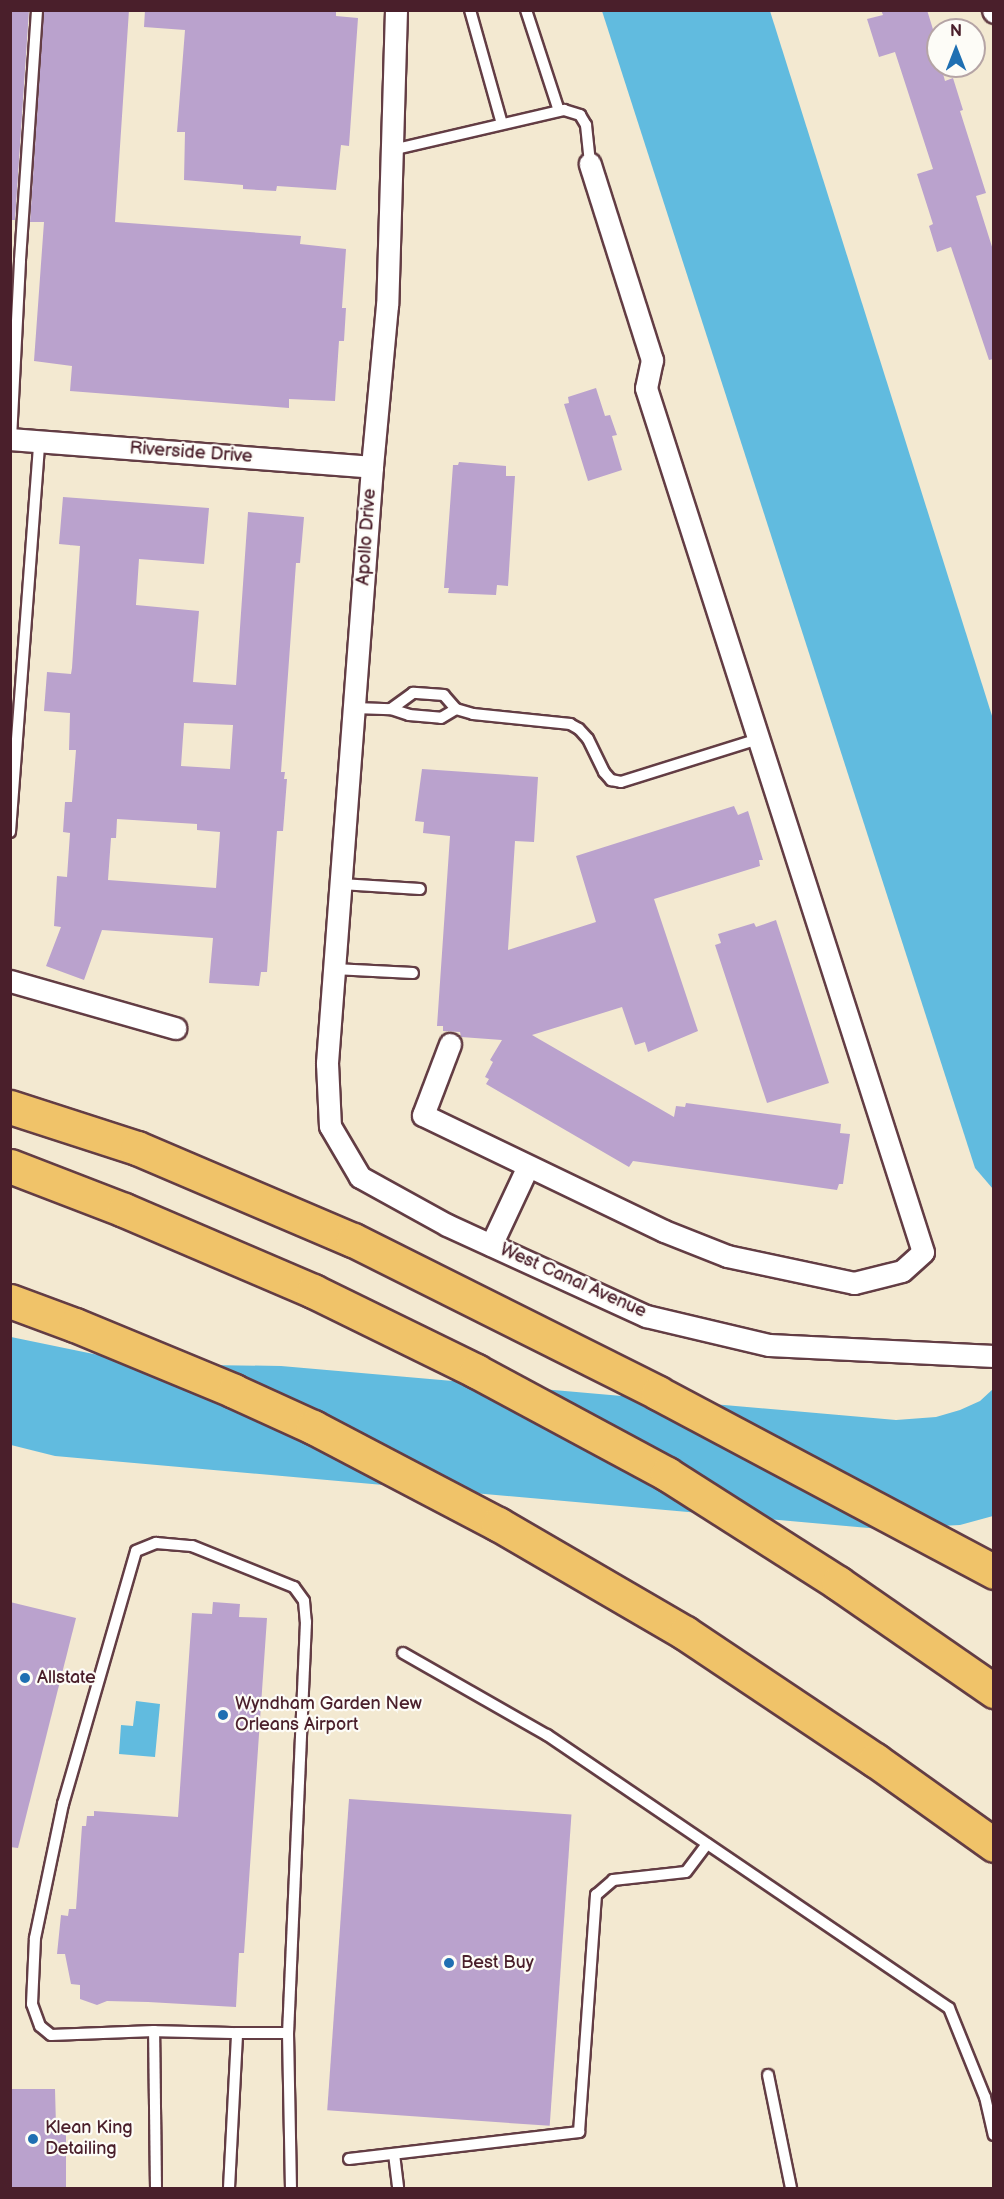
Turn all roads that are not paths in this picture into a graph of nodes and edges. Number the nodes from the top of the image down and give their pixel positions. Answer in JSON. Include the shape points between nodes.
{"nodes":[{"id":1,"x":37,"y":10,"type":"edge"},
{"id":2,"x":396,"y":10,"type":"edge"},
{"id":3,"x":470,"y":10,"type":"edge"},
{"id":4,"x":526,"y":10,"type":"edge"},
{"id":5,"x":559,"y":111,"type":"junction"},
{"id":6,"x":502,"y":124,"type":"junction"},
{"id":7,"x":392,"y":150,"type":"junction"},
{"id":8,"x":590,"y":164,"type":"joint"},
{"id":9,"x":11,"y":439,"type":"edge"},
{"id":10,"x":39,"y":442,"type":"junction"},
{"id":11,"x":372,"y":467,"type":"junction"},
{"id":12,"x":354,"y":708,"type":"junction"},
{"id":13,"x":391,"y":709,"type":"junction"},
{"id":14,"x":456,"y":709,"type":"junction"},
{"id":15,"x":758,"y":739,"type":"junction"},
{"id":16,"x":10,"y":832,"type":"edge"},
{"id":17,"x":341,"y":884,"type":"junction"},
{"id":18,"x":420,"y":889,"type":"dead end"},
{"id":19,"x":334,"y":969,"type":"junction"},
{"id":20,"x":413,"y":973,"type":"dead end"},
{"id":21,"x":10,"y":981,"type":"edge"},
{"id":22,"x":175,"y":1028,"type":"dead end"},
{"id":23,"x":450,"y":1044,"type":"dead end"},
{"id":24,"x":327,"y":1064,"type":"joint"},
{"id":25,"x":10,"y":1107,"type":"edge"},
{"id":26,"x":10,"y":1166,"type":"edge"},
{"id":27,"x":528,"y":1166,"type":"junction"},
{"id":28,"x":491,"y":1245,"type":"junction"},
{"id":29,"x":10,"y":1301,"type":"edge"},
{"id":30,"x":993,"y":1356,"type":"edge"},
{"id":31,"x":993,"y":1572,"type":"edge"},
{"id":32,"x":403,"y":1653,"type":"dead end"},
{"id":33,"x":993,"y":1691,"type":"edge"},
{"id":34,"x":707,"y":1844,"type":"junction"},
{"id":35,"x":993,"y":1845,"type":"edge"},
{"id":36,"x":154,"y":2031,"type":"junction"},
{"id":37,"x":237,"y":2033,"type":"junction"},
{"id":38,"x":288,"y":2033,"type":"junction"},
{"id":39,"x":768,"y":2075,"type":"dead end"},
{"id":40,"x":993,"y":2135,"type":"edge"},
{"id":41,"x":394,"y":2154,"type":"junction"},
{"id":42,"x":349,"y":2159,"type":"dead end"},
{"id":43,"x":156,"y":2188,"type":"edge"},
{"id":44,"x":229,"y":2188,"type":"edge"},
{"id":45,"x":291,"y":2188,"type":"edge"},
{"id":46,"x":398,"y":2188,"type":"edge"},
{"id":47,"x":791,"y":2188,"type":"edge"}],
"edges":[{"from":1,"to":9,"type":"lane"},
{"from":2,"to":7,"type":"street","name":"Apollo Drive"},
{"from":3,"to":6,"type":"lane"},
{"from":4,"to":5,"type":"lane"},
{"from":5,"to":6,"type":"lane"},
{"from":5,"to":8,"type":"lane","via":[[573,111],[586,125]]},
{"from":6,"to":7,"type":"lane"},
{"from":7,"to":11,"type":"street","name":"Apollo Drive","via":[[387,305]]},
{"from":8,"to":15,"type":"street","via":[[652,360],[646,388]]},
{"from":9,"to":10,"type":"street","name":"Riverside Drive"},
{"from":10,"to":11,"type":"street","name":"Riverside Drive"},
{"from":10,"to":16,"type":"lane"},
{"from":11,"to":12,"type":"street","name":"Apollo Drive"},
{"from":12,"to":13,"type":"lane"},
{"from":12,"to":17,"type":"street","name":"Apollo Drive"},
{"from":13,"to":14,"type":"lane","via":[[441,718]]},
{"from":13,"to":14,"type":"lane","via":[[413,693],[444,695]]},
{"from":14,"to":15,"type":"lane","via":[[570,724],[588,739],[611,780],[621,782]]},
{"from":15,"to":27,"type":"street","via":[[923,1252],[902,1271],[854,1283],[739,1259],[664,1231]]},
{"from":17,"to":18,"type":"lane"},
{"from":17,"to":19,"type":"street","name":"Apollo Drive"},
{"from":19,"to":20,"type":"lane"},
{"from":19,"to":24,"type":"street","name":"Apollo Drive"},
{"from":21,"to":22,"type":"street"},
{"from":23,"to":27,"type":"street","via":[[423,1115]]},
{"from":24,"to":28,"type":"street","name":"West Canal Avenue","via":[[330,1126],[360,1177]]},
{"from":25,"to":31,"type":"highway","via":[[138,1148],[353,1240],[668,1399]]},
{"from":26,"to":33,"type":"highway","via":[[124,1210],[323,1296],[476,1371],[667,1474],[838,1583]]},
{"from":27,"to":28,"type":"street"},
{"from":28,"to":30,"type":"street","name":"West Canal Avenue","via":[[646,1316],[769,1345]]},
{"from":29,"to":35,"type":"highway","via":[[86,1329],[313,1427],[498,1524],[686,1633]]},
{"from":32,"to":34,"type":"lane","via":[[547,1735]]},
{"from":34,"to":40,"type":"lane","via":[[949,2008],[985,2097]]},
{"from":34,"to":41,"type":"lane","via":[[686,1872],[613,1880],[596,1895],[579,2132]]},
{"from":36,"to":37,"type":"lane"},
{"from":36,"to":38,"type":"lane","via":[[51,2035],[40,2026],[32,2004],[35,1938],[63,1804],[136,1551],[156,1543],[192,1546],[294,1587],[304,1601]]},
{"from":36,"to":43,"type":"lane"},
{"from":37,"to":38,"type":"lane"},
{"from":37,"to":44,"type":"lane"},
{"from":38,"to":45,"type":"lane"},
{"from":39,"to":47,"type":"lane"},
{"from":41,"to":42,"type":"lane"},
{"from":41,"to":46,"type":"lane"}]}
